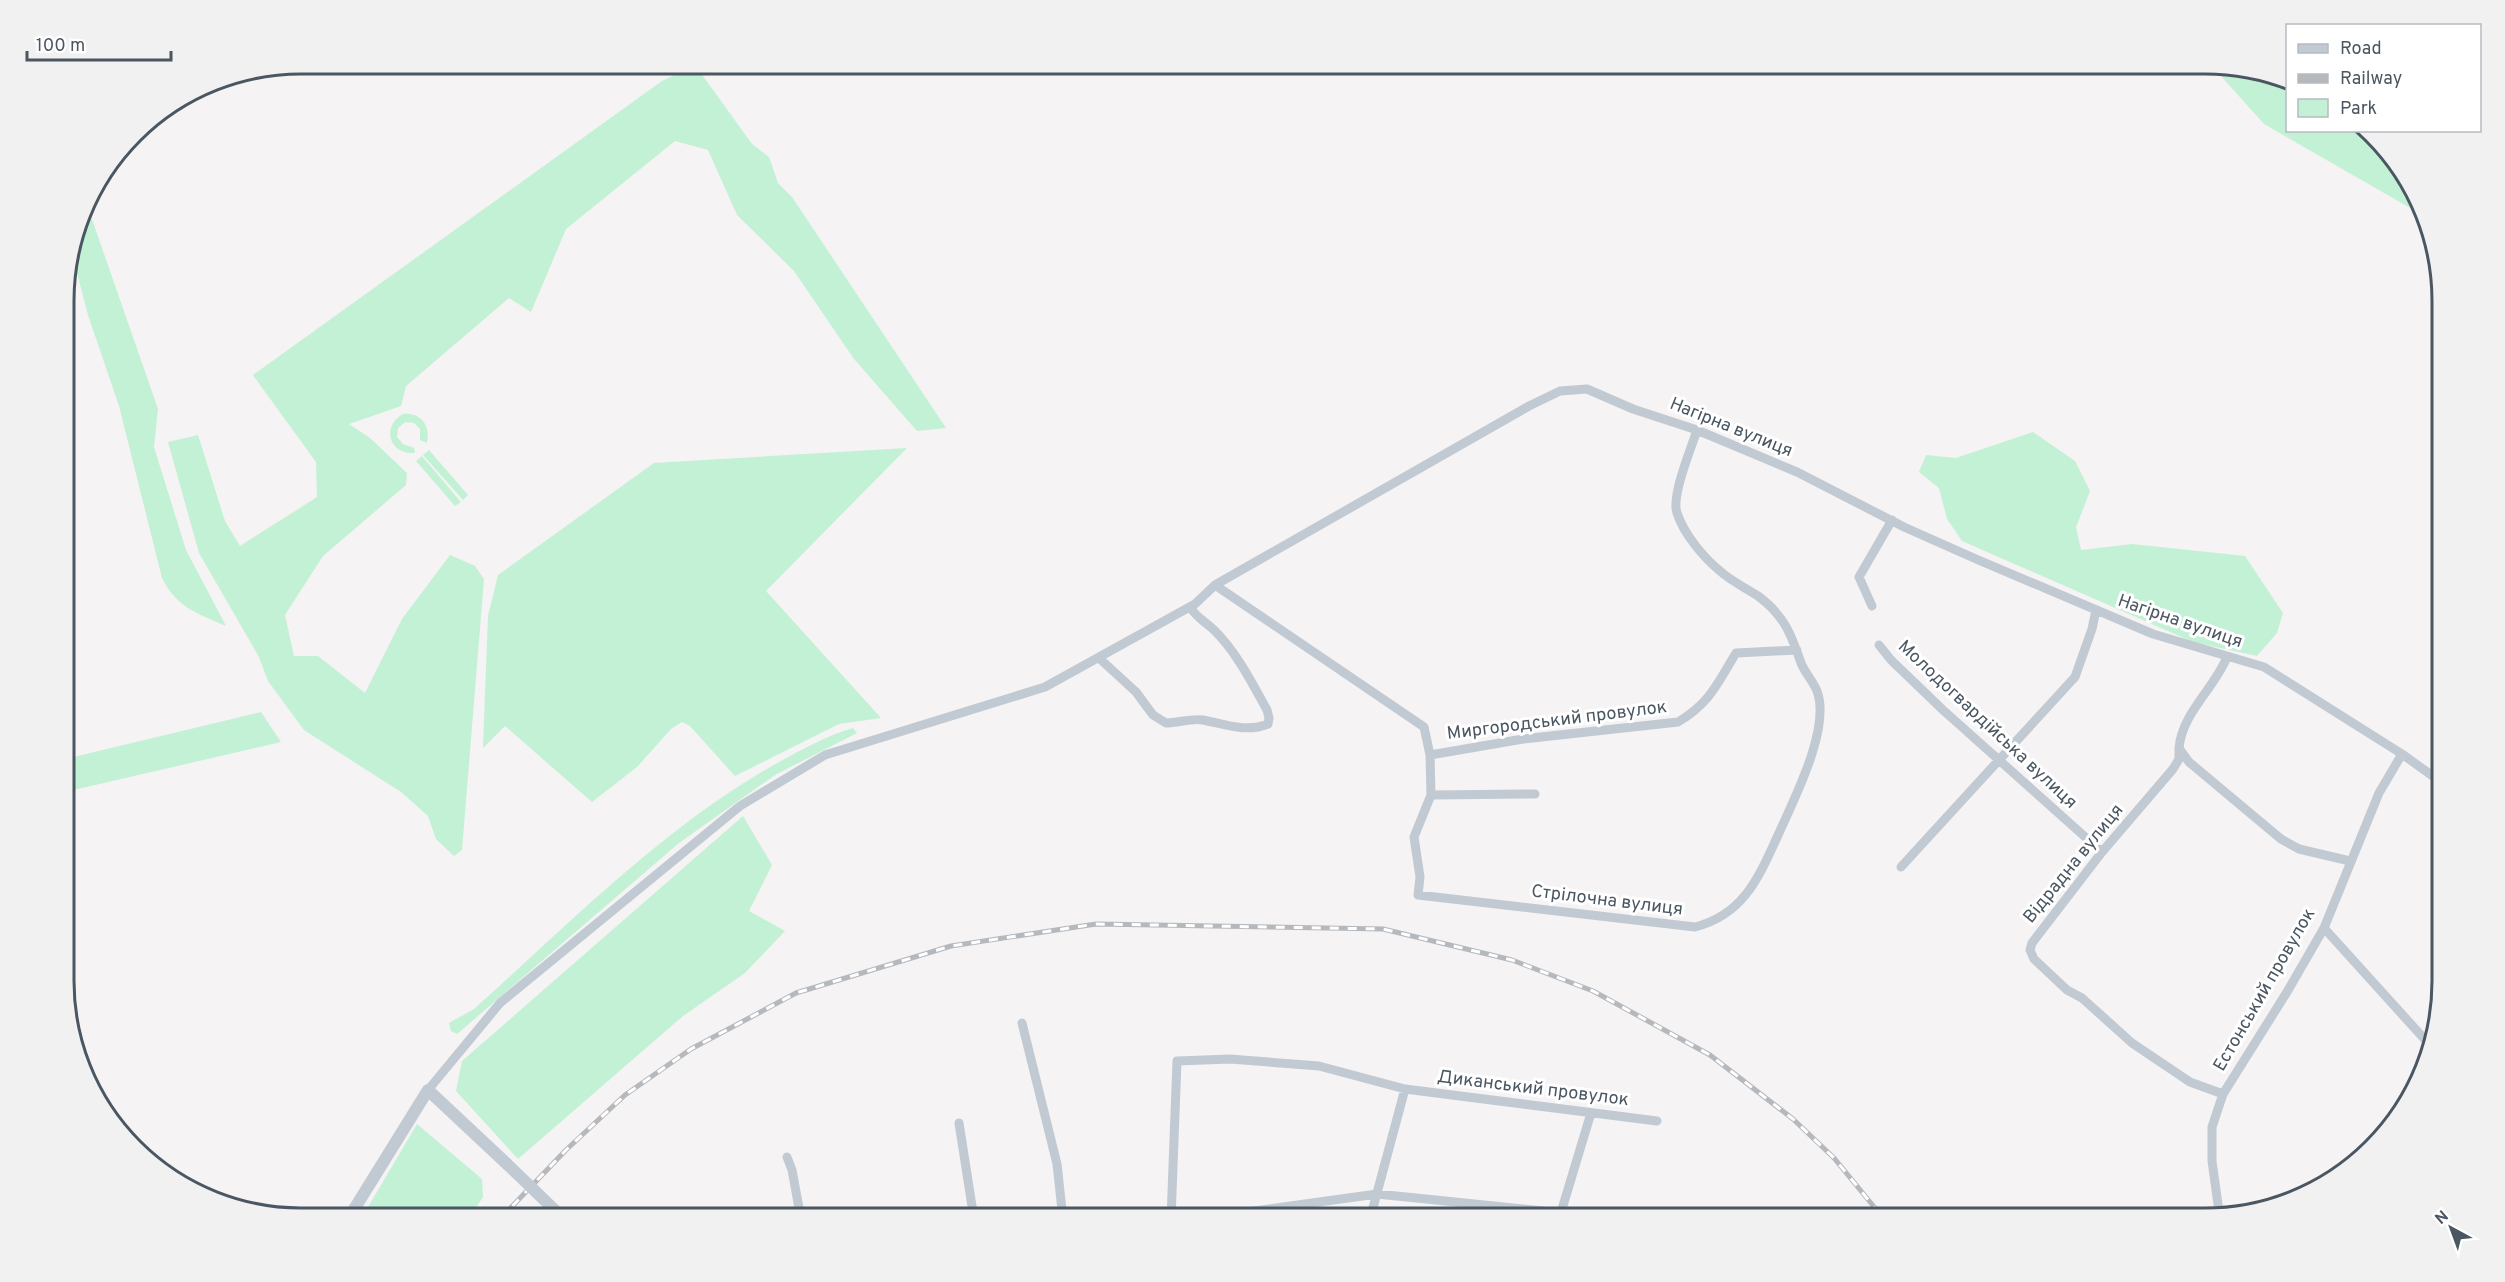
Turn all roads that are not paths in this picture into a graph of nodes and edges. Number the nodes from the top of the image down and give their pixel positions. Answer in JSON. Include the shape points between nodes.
{"nodes":[{"id":1,"x":1697,"y":430,"type":"junction"},
{"id":2,"x":1892,"y":520,"type":"junction"},
{"id":3,"x":1215,"y":585,"type":"junction"},
{"id":4,"x":1872,"y":606,"type":"dead end"},
{"id":5,"x":1190,"y":607,"type":"junction"},
{"id":6,"x":2096,"y":610,"type":"junction"},
{"id":7,"x":1879,"y":645,"type":"dead end"},
{"id":8,"x":1797,"y":650,"type":"junction"},
{"id":9,"x":2227,"y":657,"type":"junction"},
{"id":10,"x":1099,"y":658,"type":"junction"},
{"id":11,"x":2179,"y":748,"type":"junction"},
{"id":12,"x":1430,"y":754,"type":"junction"},
{"id":13,"x":2402,"y":754,"type":"junction"},
{"id":14,"x":1999,"y":761,"type":"junction"},
{"id":15,"x":2432,"y":776,"type":"edge"},
{"id":16,"x":1535,"y":794,"type":"dead end"},
{"id":17,"x":1431,"y":795,"type":"junction"},
{"id":18,"x":2102,"y":852,"type":"junction"},
{"id":19,"x":2350,"y":861,"type":"junction"},
{"id":20,"x":1901,"y":867,"type":"dead end"},
{"id":21,"x":1418,"y":895,"type":"joint"},
{"id":22,"x":2324,"y":928,"type":"junction"},
{"id":23,"x":1022,"y":1023,"type":"dead end"},
{"id":24,"x":2424,"y":1039,"type":"edge"},
{"id":25,"x":1405,"y":1089,"type":"junction"},
{"id":26,"x":428,"y":1090,"type":"junction"},
{"id":27,"x":2223,"y":1094,"type":"junction"},
{"id":28,"x":1591,"y":1113,"type":"junction"},
{"id":29,"x":1657,"y":1121,"type":"dead end"},
{"id":30,"x":959,"y":1123,"type":"dead end"},
{"id":31,"x":787,"y":1157,"type":"dead end"},
{"id":32,"x":1377,"y":1194,"type":"junction"},
{"id":33,"x":355,"y":1208,"type":"edge"},
{"id":34,"x":553,"y":1208,"type":"edge"},
{"id":35,"x":799,"y":1208,"type":"edge"},
{"id":36,"x":972,"y":1208,"type":"edge"},
{"id":37,"x":1062,"y":1208,"type":"edge"},
{"id":38,"x":1171,"y":1208,"type":"edge"},
{"id":39,"x":1276,"y":1208,"type":"edge"},
{"id":40,"x":1373,"y":1208,"type":"edge"},
{"id":41,"x":1499,"y":1208,"type":"edge"},
{"id":42,"x":1562,"y":1208,"type":"edge"},
{"id":43,"x":2220,"y":1208,"type":"edge"}],
"edges":[{"from":1,"to":2,"type":"street","name":"Нагірна вулиця","via":[[1797,472]]},
{"from":1,"to":3,"type":"street","name":"Нагірна вулиця","via":[[1587,389],[1560,391]]},
{"from":1,"to":8,"type":"street","name":"Стрілочна вулиця","via":[[1678,490],[1676,511],[1687,534],[1719,571],[1760,598],[1786,623]]},
{"from":2,"to":4,"type":"street","via":[[1859,577]]},
{"from":2,"to":6,"type":"street","name":"Нагірна вулиця"},
{"from":3,"to":5,"type":"street"},
{"from":3,"to":12,"type":"street","name":"Миргородський провулок","via":[[1424,727]]},
{"from":5,"to":10,"type":"street"},
{"from":5,"to":10,"type":"street","via":[[1234,655],[1267,710],[1268,724],[1228,728],[1203,720],[1166,723],[1153,715],[1129,684]]},
{"from":6,"to":9,"type":"street","name":"Нагірна вулиця","via":[[2153,634]]},
{"from":6,"to":14,"type":"street","via":[[2075,677]]},
{"from":7,"to":14,"type":"street","name":"Молодогвардійська вулиця"},
{"from":8,"to":12,"type":"street","name":"Миргородський провулок","via":[[1736,653],[1711,696],[1697,711],[1678,722]]},
{"from":8,"to":21,"type":"street","name":"Стрілочна вулиця","via":[[1817,691],[1820,711],[1807,773],[1748,895],[1722,916],[1695,927]]},
{"from":9,"to":11,"type":"street","name":"Відрадна вулиця","via":[[2181,731]]},
{"from":9,"to":13,"type":"street","name":"Нагірна вулиця","via":[[2264,667]]},
{"from":10,"to":26,"type":"street","via":[[1045,687],[825,755],[740,806],[500,1003]]},
{"from":11,"to":18,"type":"street","name":"Відрадна вулиця","via":[[2179,759],[2173,769]]},
{"from":11,"to":19,"type":"street","via":[[2189,762],[2281,838],[2299,849]]},
{"from":12,"to":17,"type":"street","name":"Миргородський провулок"},
{"from":13,"to":15,"type":"street","name":"Нагірна вулиця"},
{"from":13,"to":19,"type":"street","name":"Естонський провулок","via":[[2379,793]]},
{"from":14,"to":18,"type":"street","name":"Молодогвардійська вулиця"},
{"from":14,"to":20,"type":"street"},
{"from":16,"to":17,"type":"street"},
{"from":17,"to":21,"type":"street","name":"Миргородський провулок","via":[[1414,837],[1420,877]]},
{"from":18,"to":27,"type":"street","name":"Відрадна вулиця","via":[[2032,943],[2034,959],[2132,1043],[2190,1082]]},
{"from":19,"to":22,"type":"street","name":"Естонський провулок"},
{"from":22,"to":24,"type":"street"},
{"from":22,"to":27,"type":"street","name":"Естонський провулок"},
{"from":23,"to":37,"type":"street","via":[[1057,1164]]},
{"from":25,"to":28,"type":"street","name":"Диканський провулок"},
{"from":25,"to":32,"type":"street"},
{"from":25,"to":38,"type":"street","name":"Диканський провулок","via":[[1318,1066],[1230,1059],[1176,1061]]},
{"from":26,"to":33,"type":"street"},
{"from":26,"to":34,"type":"street","bridge":true},
{"from":27,"to":43,"type":"street","name":"Естонський провулок","via":[[2212,1127],[2212,1161]]},
{"from":28,"to":29,"type":"street","name":"Диканський провулок"},
{"from":28,"to":42,"type":"street"},
{"from":30,"to":36,"type":"street"},
{"from":31,"to":35,"type":"street"},
{"from":32,"to":39,"type":"street"},
{"from":32,"to":40,"type":"street"},
{"from":32,"to":41,"type":"street"}]}
